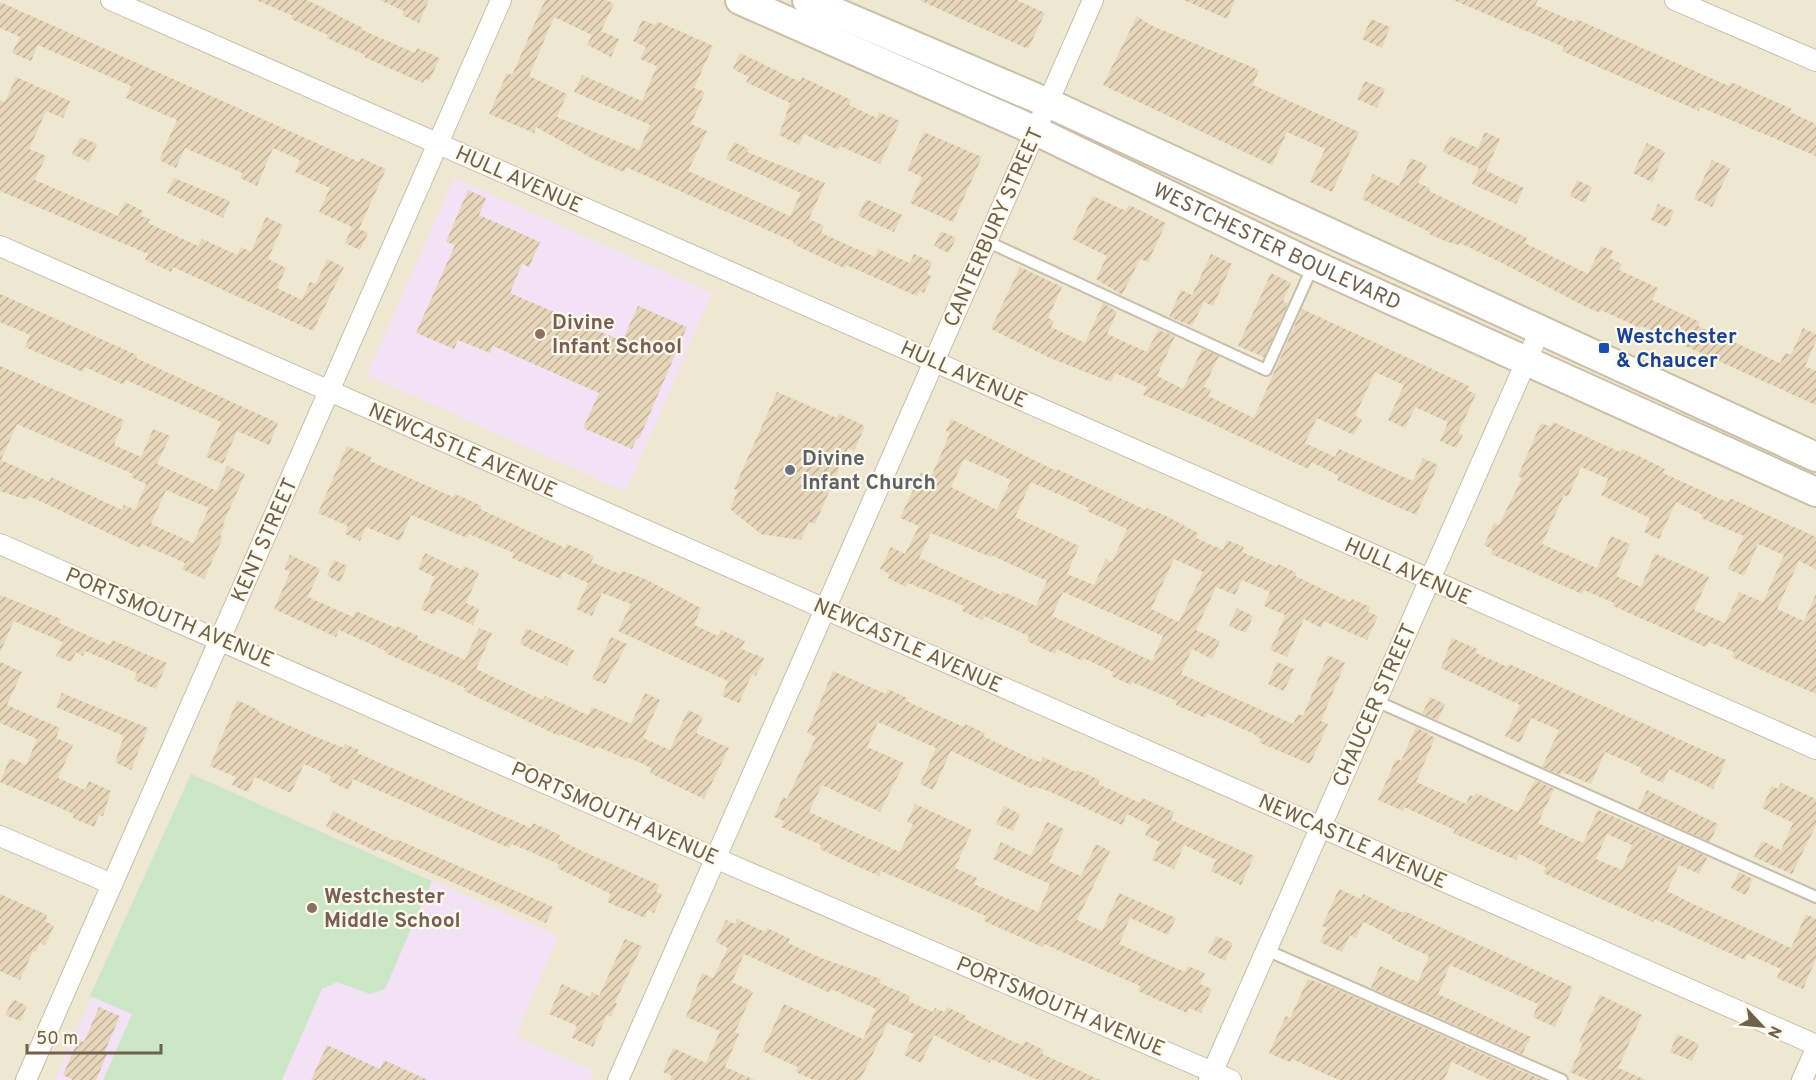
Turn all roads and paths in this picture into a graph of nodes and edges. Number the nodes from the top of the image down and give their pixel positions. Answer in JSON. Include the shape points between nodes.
{"nodes":[{"id":1,"x":111,"y":0,"type":"edge"},
{"id":2,"x":501,"y":0,"type":"edge"},
{"id":3,"x":740,"y":0,"type":"edge"},
{"id":4,"x":807,"y":0,"type":"edge"},
{"id":5,"x":1093,"y":0,"type":"edge"},
{"id":6,"x":1680,"y":1,"type":"edge"},
{"id":7,"x":1816,"y":61,"type":"edge"},
{"id":8,"x":1048,"y":103,"type":"junction"},
{"id":9,"x":1036,"y":131,"type":"junction"},
{"id":10,"x":438,"y":144,"type":"junction"},
{"id":11,"x":986,"y":241,"type":"junction"},
{"id":12,"x":0,"y":246,"type":"edge"},
{"id":13,"x":1314,"y":265,"type":"junction"},
{"id":14,"x":1540,"y":330,"type":"junction"},
{"id":15,"x":933,"y":360,"type":"junction"},
{"id":16,"x":1526,"y":362,"type":"junction"},
{"id":17,"x":329,"y":391,"type":"junction"},
{"id":18,"x":1816,"y":457,"type":"edge"},
{"id":19,"x":1816,"y":492,"type":"edge"},
{"id":20,"x":0,"y":544,"type":"edge"},
{"id":21,"x":1430,"y":581,"type":"junction"},
{"id":22,"x":825,"y":609,"type":"junction"},
{"id":23,"x":220,"y":638,"type":"junction"},
{"id":24,"x":1376,"y":701,"type":"junction"},
{"id":25,"x":1816,"y":749,"type":"edge"},
{"id":26,"x":1321,"y":827,"type":"junction"},
{"id":27,"x":0,"y":836,"type":"edge"},
{"id":28,"x":715,"y":858,"type":"junction"},
{"id":29,"x":112,"y":885,"type":"junction"},
{"id":30,"x":1816,"y":897,"type":"edge"},
{"id":31,"x":1266,"y":950,"type":"junction"},
{"id":32,"x":1816,"y":1047,"type":"edge"},
{"id":33,"x":1210,"y":1076,"type":"edge"},
{"id":34,"x":26,"y":1080,"type":"edge"},
{"id":35,"x":618,"y":1080,"type":"edge"},
{"id":36,"x":1232,"y":1080,"type":"edge"},
{"id":37,"x":1562,"y":1080,"type":"edge"},
{"id":38,"x":1802,"y":1080,"type":"edge"}],
"edges":[{"from":1,"to":10,"type":"street","name":"HULL AVENUE"},
{"from":2,"to":10,"type":"street","name":"KENT STREET"},
{"from":3,"to":9,"type":"street","name":"WESTCHESTER BOULEVARD"},
{"from":4,"to":8,"type":"street","name":"WESTCHESTER BOULEVARD"},
{"from":5,"to":8,"type":"street","name":"CANTERBURY STREET"},
{"from":6,"to":7,"type":"street"},
{"from":8,"to":9,"type":"street","name":"CANTERBURY STREET"},
{"from":8,"to":14,"type":"street","name":"WESTCHESTER BOULEVARD"},
{"from":9,"to":11,"type":"street","name":"CANTERBURY STREET"},
{"from":9,"to":13,"type":"street","name":"WESTCHESTER BOULEVARD"},
{"from":10,"to":15,"type":"street","name":"HULL AVENUE"},
{"from":10,"to":17,"type":"street","name":"KENT STREET"},
{"from":11,"to":13,"type":"lane","via":[[1266,370]]},
{"from":11,"to":15,"type":"street","name":"CANTERBURY STREET"},
{"from":12,"to":17,"type":"street","name":"NEWCASTLE AVENUE"},
{"from":13,"to":16,"type":"street","name":"WESTCHESTER BOULEVARD"},
{"from":14,"to":16,"type":"street","name":"CHAUCER STREET"},
{"from":14,"to":18,"type":"street","name":"WESTCHESTER BOULEVARD"},
{"from":15,"to":21,"type":"street","name":"HULL AVENUE"},
{"from":15,"to":22,"type":"street","name":"CANTERBURY STREET"},
{"from":16,"to":19,"type":"street","name":"WESTCHESTER BOULEVARD"},
{"from":16,"to":21,"type":"street","name":"CHAUCER STREET"},
{"from":17,"to":22,"type":"street","name":"NEWCASTLE AVENUE"},
{"from":17,"to":23,"type":"street","name":"KENT STREET"},
{"from":20,"to":23,"type":"street","name":"PORTSMOUTH AVENUE"},
{"from":21,"to":24,"type":"street","name":"CHAUCER STREET"},
{"from":21,"to":25,"type":"street","name":"HULL AVENUE"},
{"from":22,"to":26,"type":"street","name":"NEWCASTLE AVENUE"},
{"from":22,"to":28,"type":"street","name":"CANTERBURY STREET"},
{"from":23,"to":28,"type":"street","name":"PORTSMOUTH AVENUE"},
{"from":23,"to":29,"type":"street","name":"KENT STREET"},
{"from":24,"to":26,"type":"street","name":"CHAUCER STREET"},
{"from":24,"to":30,"type":"lane"},
{"from":26,"to":31,"type":"street","name":"CHAUCER STREET"},
{"from":26,"to":32,"type":"street","name":"NEWCASTLE AVENUE"},
{"from":27,"to":29,"type":"street"},
{"from":28,"to":33,"type":"street","name":"PORTSMOUTH AVENUE"},
{"from":28,"to":35,"type":"street","name":"CANTERBURY STREET"},
{"from":29,"to":34,"type":"street","name":"KENT STREET"},
{"from":31,"to":33,"type":"street","name":"CHAUCER STREET"},
{"from":31,"to":37,"type":"lane"},
{"from":32,"to":38,"type":"street"},
{"from":33,"to":36,"type":"street","name":"PORTSMOUTH AVENUE"}]}
